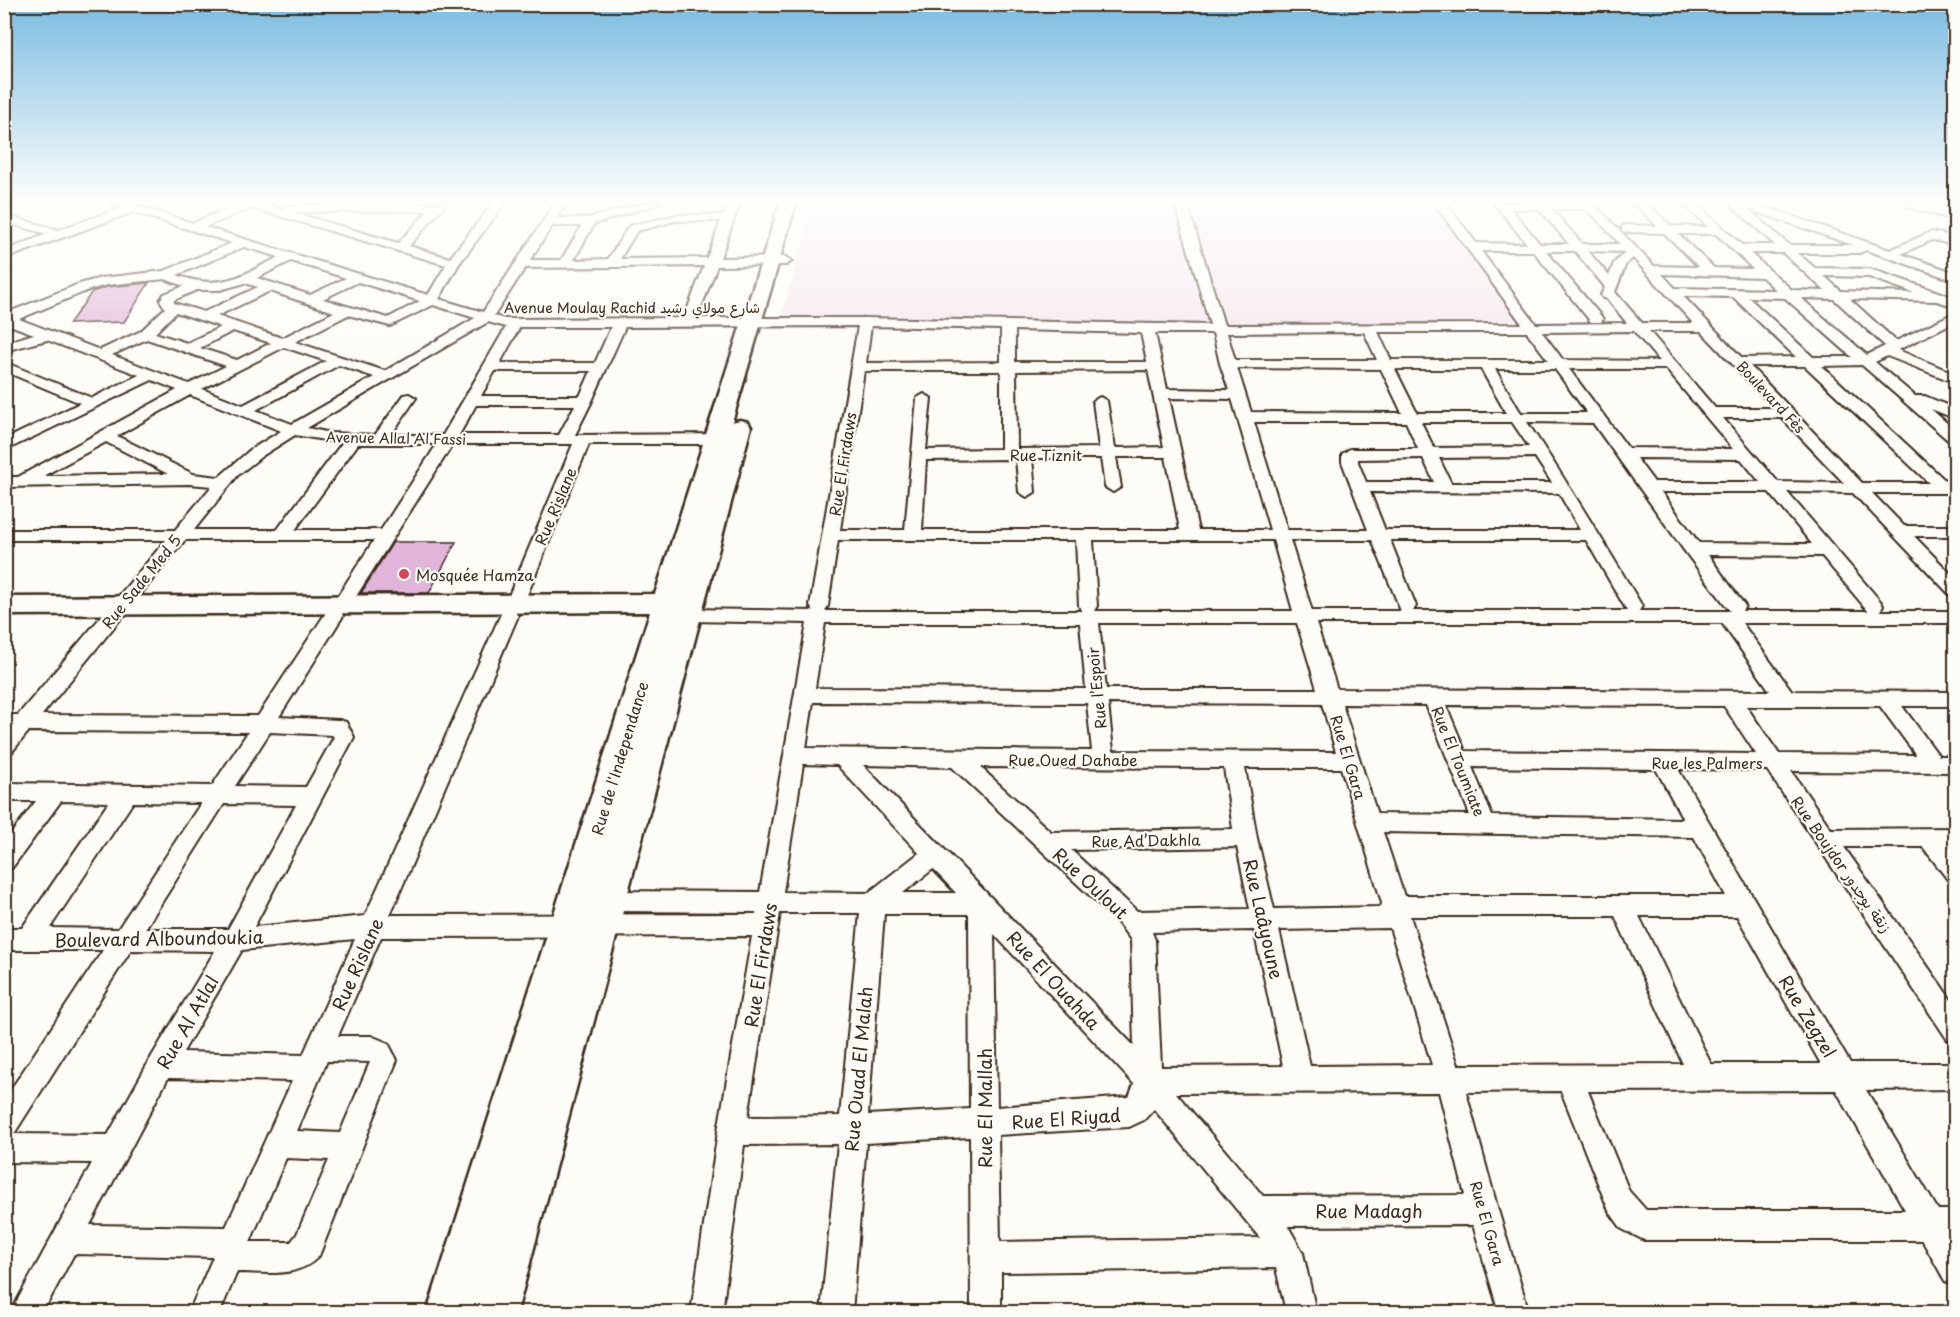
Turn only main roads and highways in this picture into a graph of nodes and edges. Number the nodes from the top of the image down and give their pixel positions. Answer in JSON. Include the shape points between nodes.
{"nodes":[{"id":1,"x":777,"y":264,"type":"edge"},
{"id":2,"x":4,"y":606,"type":"edge"},
{"id":3,"x":678,"y":609,"type":"junction"},
{"id":4,"x":117,"y":611,"type":"junction"},
{"id":5,"x":4,"y":616,"type":"edge"},
{"id":6,"x":450,"y":1312,"type":"edge"},
{"id":7,"x":494,"y":1312,"type":"edge"}],
"edges":[{"from":1,"to":3,"type":"main road","name":"Rue de l'Independance"},
{"from":2,"to":4,"type":"main road"},
{"from":3,"to":4,"type":"main road"},
{"from":3,"to":6,"type":"main road","name":"Rue de l'Independance","via":[[569,926]]},
{"from":3,"to":7,"type":"main road","name":"Rue de l'Independance","via":[[605,913]]},
{"from":4,"to":5,"type":"main road"}]}
